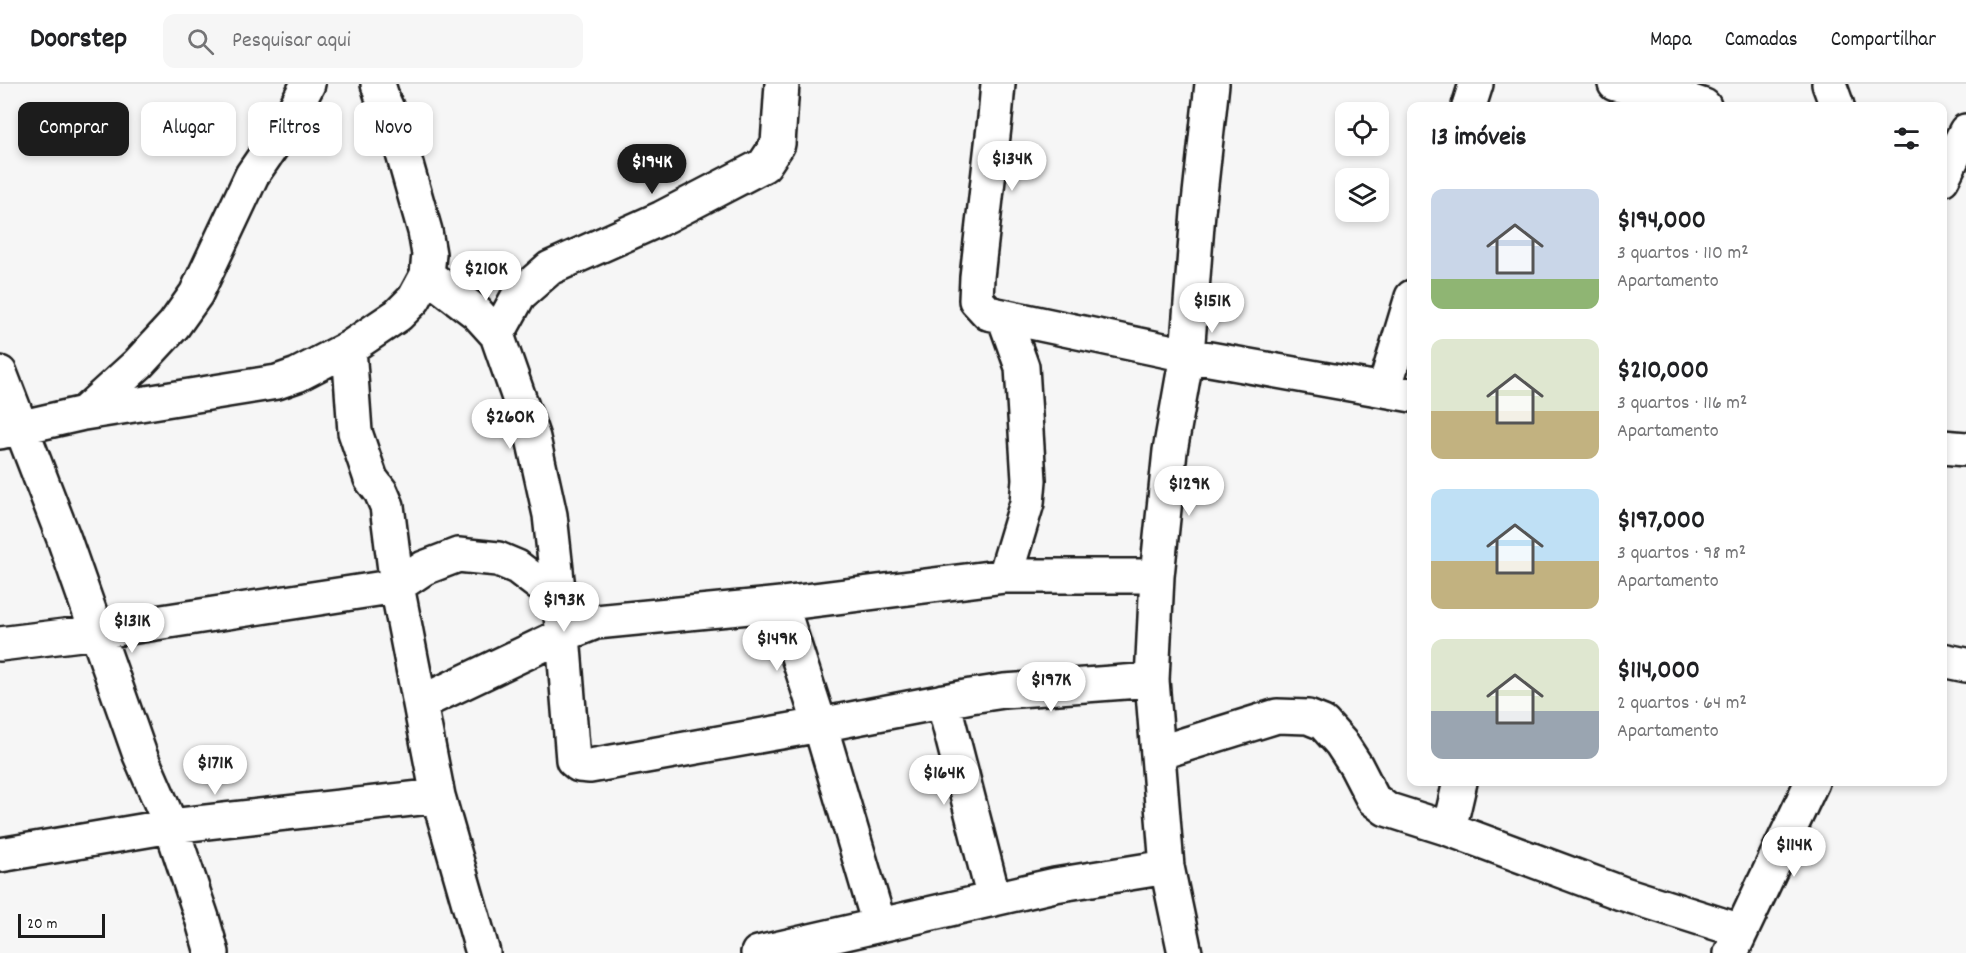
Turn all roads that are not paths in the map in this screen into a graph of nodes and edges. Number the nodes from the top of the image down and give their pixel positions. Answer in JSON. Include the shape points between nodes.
{"nodes":[{"id":1,"x":308,"y":84,"type":"edge"},
{"id":2,"x":378,"y":84,"type":"edge"},
{"id":3,"x":782,"y":84,"type":"edge"},
{"id":4,"x":998,"y":84,"type":"edge"},
{"id":5,"x":1212,"y":84,"type":"edge"},
{"id":6,"x":1476,"y":84,"type":"edge"},
{"id":7,"x":1615,"y":84,"type":"edge"},
{"id":8,"x":1829,"y":84,"type":"edge"},
{"id":9,"x":1471,"y":102,"type":"edge"},
{"id":10,"x":1692,"y":102,"type":"edge"},
{"id":11,"x":1836,"y":102,"type":"edge"},
{"id":12,"x":1966,"y":131,"type":"edge"},
{"id":13,"x":1947,"y":169,"type":"edge"},
{"id":14,"x":427,"y":275,"type":"junction"},
{"id":15,"x":1004,"y":317,"type":"junction"},
{"id":16,"x":487,"y":324,"type":"junction"},
{"id":17,"x":1407,"y":331,"type":"edge"},
{"id":18,"x":349,"y":348,"type":"junction"},
{"id":19,"x":1187,"y":355,"type":"junction"},
{"id":20,"x":0,"y":373,"type":"edge"},
{"id":21,"x":1398,"y":392,"type":"edge"},
{"id":22,"x":84,"y":413,"type":"junction"},
{"id":23,"x":10,"y":430,"type":"edge"},
{"id":24,"x":1947,"y":447,"type":"edge"},
{"id":25,"x":1966,"y":449,"type":"edge"},
{"id":26,"x":1005,"y":576,"type":"junction"},
{"id":27,"x":1157,"y":576,"type":"junction"},
{"id":28,"x":397,"y":586,"type":"junction"},
{"id":29,"x":558,"y":600,"type":"junction"},
{"id":30,"x":782,"y":604,"type":"junction"},
{"id":31,"x":596,"y":622,"type":"junction"},
{"id":32,"x":97,"y":632,"type":"junction"},
{"id":33,"x":563,"y":635,"type":"junction"},
{"id":34,"x":0,"y":644,"type":"edge"},
{"id":35,"x":1947,"y":661,"type":"edge"},
{"id":36,"x":1966,"y":665,"type":"edge"},
{"id":37,"x":1152,"y":680,"type":"junction"},
{"id":38,"x":943,"y":701,"type":"junction"},
{"id":39,"x":420,"y":703,"type":"junction"},
{"id":40,"x":820,"y":725,"type":"junction"},
{"id":41,"x":1158,"y":753,"type":"junction"},
{"id":42,"x":1459,"y":786,"type":"edge"},
{"id":43,"x":1810,"y":786,"type":"edge"},
{"id":44,"x":438,"y":796,"type":"junction"},
{"id":45,"x":171,"y":826,"type":"junction"},
{"id":46,"x":1449,"y":830,"type":"junction"},
{"id":47,"x":0,"y":855,"type":"edge"},
{"id":48,"x":1167,"y":867,"type":"junction"},
{"id":49,"x":994,"y":899,"type":"junction"},
{"id":50,"x":879,"y":924,"type":"junction"},
{"id":51,"x":1736,"y":942,"type":"edge"},
{"id":52,"x":212,"y":953,"type":"edge"},
{"id":53,"x":483,"y":953,"type":"edge"},
{"id":54,"x":758,"y":953,"type":"edge"},
{"id":55,"x":1185,"y":953,"type":"edge"}],
"edges":[{"from":1,"to":22,"type":"street","via":[[252,175],[196,294],[145,356]]},
{"from":2,"to":14,"type":"street","via":[[396,129],[424,231],[429,254]]},
{"from":3,"to":16,"type":"street","via":[[778,144],[764,165],[662,218],[550,268]]},
{"from":4,"to":15,"type":"street","via":[[976,300],[988,313]]},
{"from":5,"to":19,"type":"street"},
{"from":6,"to":9,"type":"street"},
{"from":7,"to":10,"type":"street"},
{"from":8,"to":11,"type":"street"},
{"from":12,"to":13,"type":"street"},
{"from":14,"to":16,"type":"street"},
{"from":14,"to":18,"type":"street","via":[[414,299],[398,315]]},
{"from":15,"to":19,"type":"street"},
{"from":15,"to":26,"type":"street","via":[[1022,367],[1029,480],[1027,503]]},
{"from":16,"to":29,"type":"street","via":[[533,438],[550,515]]},
{"from":17,"to":21,"type":"street"},
{"from":18,"to":22,"type":"street","via":[[277,382]]},
{"from":18,"to":28,"type":"street","via":[[355,432],[370,479],[387,506]]},
{"from":19,"to":21,"type":"street"},
{"from":19,"to":27,"type":"street","via":[[1170,451]]},
{"from":20,"to":23,"type":"street"},
{"from":22,"to":23,"type":"street"},
{"from":23,"to":32,"type":"street"},
{"from":24,"to":25,"type":"street"},
{"from":26,"to":27,"type":"street"},
{"from":26,"to":30,"type":"street"},
{"from":27,"to":37,"type":"street"},
{"from":28,"to":29,"type":"street","via":[[424,568],[458,555],[498,559],[517,567]]},
{"from":28,"to":32,"type":"street"},
{"from":28,"to":39,"type":"street"},
{"from":29,"to":31,"type":"street"},
{"from":29,"to":33,"type":"street"},
{"from":30,"to":31,"type":"street"},
{"from":30,"to":40,"type":"street"},
{"from":31,"to":33,"type":"street"},
{"from":32,"to":34,"type":"street"},
{"from":32,"to":45,"type":"street"},
{"from":33,"to":39,"type":"street"},
{"from":33,"to":40,"type":"street","via":[[573,760],[579,765]]},
{"from":35,"to":36,"type":"street"},
{"from":37,"to":38,"type":"street","via":[[1004,691]]},
{"from":37,"to":41,"type":"street"},
{"from":38,"to":40,"type":"street"},
{"from":38,"to":49,"type":"street"},
{"from":39,"to":44,"type":"street"},
{"from":40,"to":50,"type":"street"},
{"from":41,"to":46,"type":"street","via":[[1277,716],[1308,717],[1323,723],[1341,743],[1373,799],[1386,809]]},
{"from":41,"to":48,"type":"street"},
{"from":42,"to":46,"type":"street"},
{"from":43,"to":51,"type":"street"},
{"from":44,"to":45,"type":"street"},
{"from":44,"to":53,"type":"street"},
{"from":45,"to":47,"type":"street"},
{"from":45,"to":52,"type":"street"},
{"from":46,"to":51,"type":"street","via":[[1622,893]]},
{"from":48,"to":49,"type":"street"},
{"from":48,"to":55,"type":"street"},
{"from":49,"to":50,"type":"street"},
{"from":50,"to":54,"type":"street"}]}
